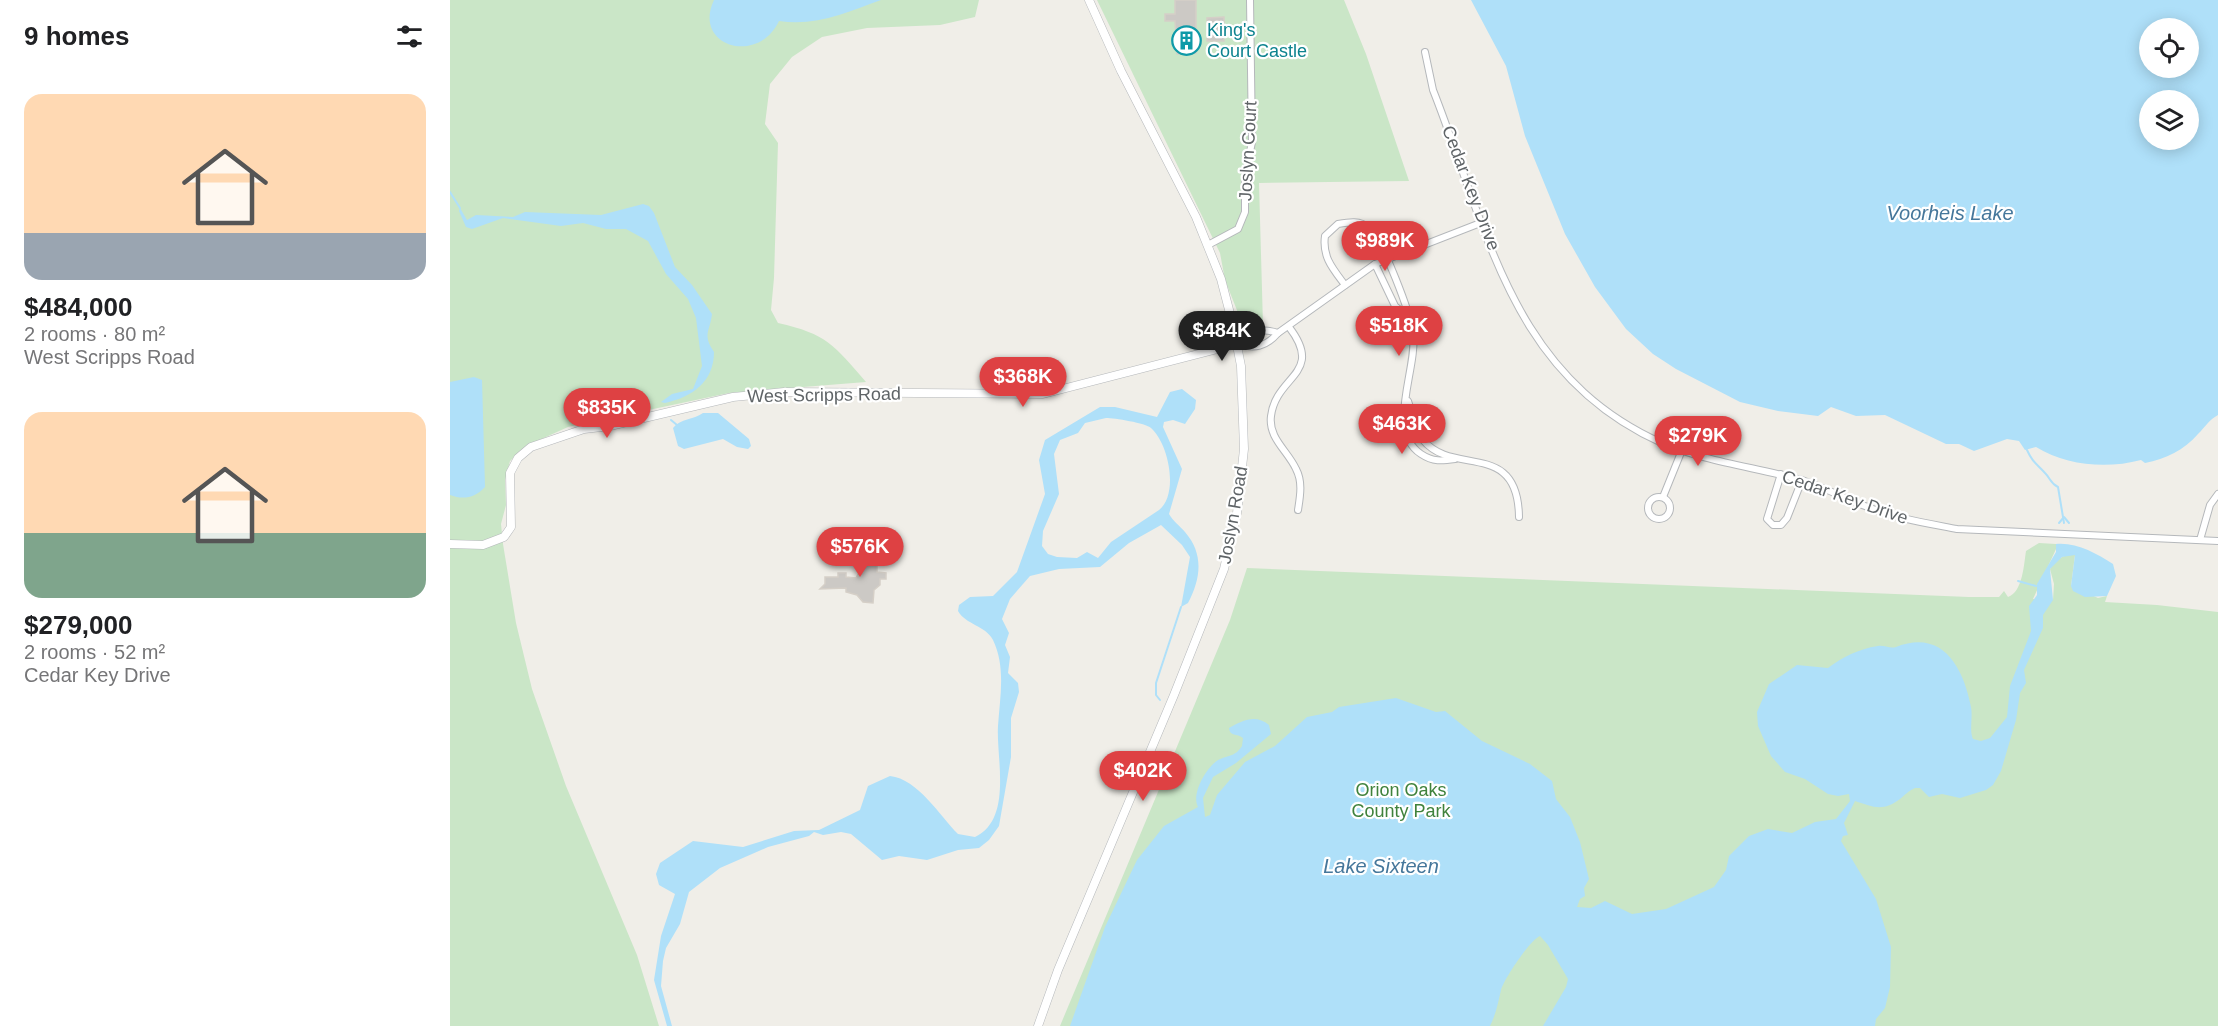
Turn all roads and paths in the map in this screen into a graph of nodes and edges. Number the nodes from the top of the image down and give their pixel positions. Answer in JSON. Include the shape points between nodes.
{"nodes":[{"id":1,"x":1089,"y":0,"type":"edge"},
{"id":2,"x":1250,"y":0,"type":"edge"},
{"id":3,"x":1425,"y":52,"type":"dead end"},
{"id":4,"x":1483,"y":222,"type":"junction"},
{"id":5,"x":1208,"y":245,"type":"junction"},
{"id":6,"x":1386,"y":258,"type":"junction"},
{"id":7,"x":1375,"y":264,"type":"junction"},
{"id":8,"x":1345,"y":285,"type":"junction"},
{"id":9,"x":1406,"y":315,"type":"junction"},
{"id":10,"x":1289,"y":327,"type":"junction"},
{"id":11,"x":1278,"y":333,"type":"junction"},
{"id":12,"x":1237,"y":344,"type":"junction"},
{"id":13,"x":1406,"y":398,"type":"junction"},
{"id":14,"x":1682,"y":450,"type":"junction"},
{"id":15,"x":1455,"y":459,"type":"junction"},
{"id":16,"x":1781,"y":474,"type":"junction"},
{"id":17,"x":1802,"y":480,"type":"junction"},
{"id":18,"x":2218,"y":494,"type":"edge"},
{"id":19,"x":1664,"y":497,"type":"dead end"},
{"id":20,"x":1298,"y":510,"type":"dead end"},
{"id":21,"x":1519,"y":517,"type":"dead end"},
{"id":22,"x":2200,"y":540,"type":"junction"},
{"id":23,"x":2218,"y":541,"type":"edge"},
{"id":24,"x":450,"y":544,"type":"edge"},
{"id":25,"x":1038,"y":1026,"type":"edge"}],
"edges":[{"from":1,"to":5,"type":"street","name":"Joslyn Road"},
{"from":2,"to":5,"type":"street","name":"Joslyn Court","via":[[1252,142],[1245,177],[1245,212],[1238,230]]},
{"from":3,"to":4,"type":"street","name":"Cedar Key Drive","via":[[1433,90]]},
{"from":4,"to":6,"type":"street","name":"West Scripps Road"},
{"from":4,"to":14,"type":"street","name":"Cedar Key Drive","via":[[1522,317],[1567,378],[1609,413]]},
{"from":5,"to":12,"type":"street","name":"Joslyn Road","via":[[1223,285]]},
{"from":6,"to":7,"type":"street","name":"West Scripps Road"},
{"from":6,"to":8,"type":"street","via":[[1369,228],[1359,223],[1338,224],[1325,237],[1324,252]]},
{"from":6,"to":9,"type":"street","via":[[1406,303]]},
{"from":7,"to":8,"type":"street","name":"West Scripps Road"},
{"from":7,"to":9,"type":"street","via":[[1395,306]]},
{"from":8,"to":10,"type":"street","name":"West Scripps Road"},
{"from":9,"to":13,"type":"street","via":[[1413,333]]},
{"from":10,"to":11,"type":"street","name":"West Scripps Road"},
{"from":10,"to":20,"type":"street","via":[[1304,354],[1302,365],[1279,395],[1270,419],[1278,444],[1299,477]]},
{"from":11,"to":12,"type":"street","name":"West Scripps Road","via":[[1266,329],[1248,333]]},
{"from":11,"to":12,"type":"street","name":"West Scripps Road","via":[[1269,344],[1252,348]]},
{"from":12,"to":24,"type":"street","name":"West Scripps Road","via":[[1051,393],[774,393],[733,397],[584,429],[531,447],[518,458],[510,473],[512,527],[504,537],[483,545]]},
{"from":12,"to":25,"type":"street","name":"Joslyn Road","via":[[1243,388],[1244,449],[1237,513],[1224,569]]},
{"from":13,"to":15,"type":"street","via":[[1423,440]]},
{"from":13,"to":15,"type":"street","via":[[1405,436],[1411,448],[1429,460]]},
{"from":14,"to":16,"type":"street","name":"Cedar Key Drive"},
{"from":14,"to":19,"type":"street"},
{"from":15,"to":21,"type":"street","via":[[1489,464],[1500,470],[1515,492]]},
{"from":16,"to":17,"type":"street","name":"Cedar Key Drive"},
{"from":16,"to":17,"type":"street","via":[[1768,509],[1767,519],[1773,525],[1781,525],[1787,518]]},
{"from":17,"to":22,"type":"street","name":"Cedar Key Drive","via":[[1876,510],[1957,529]]},
{"from":18,"to":22,"type":"street","via":[[2210,505]]},
{"from":22,"to":23,"type":"street","name":"Cedar Key Drive"}]}
